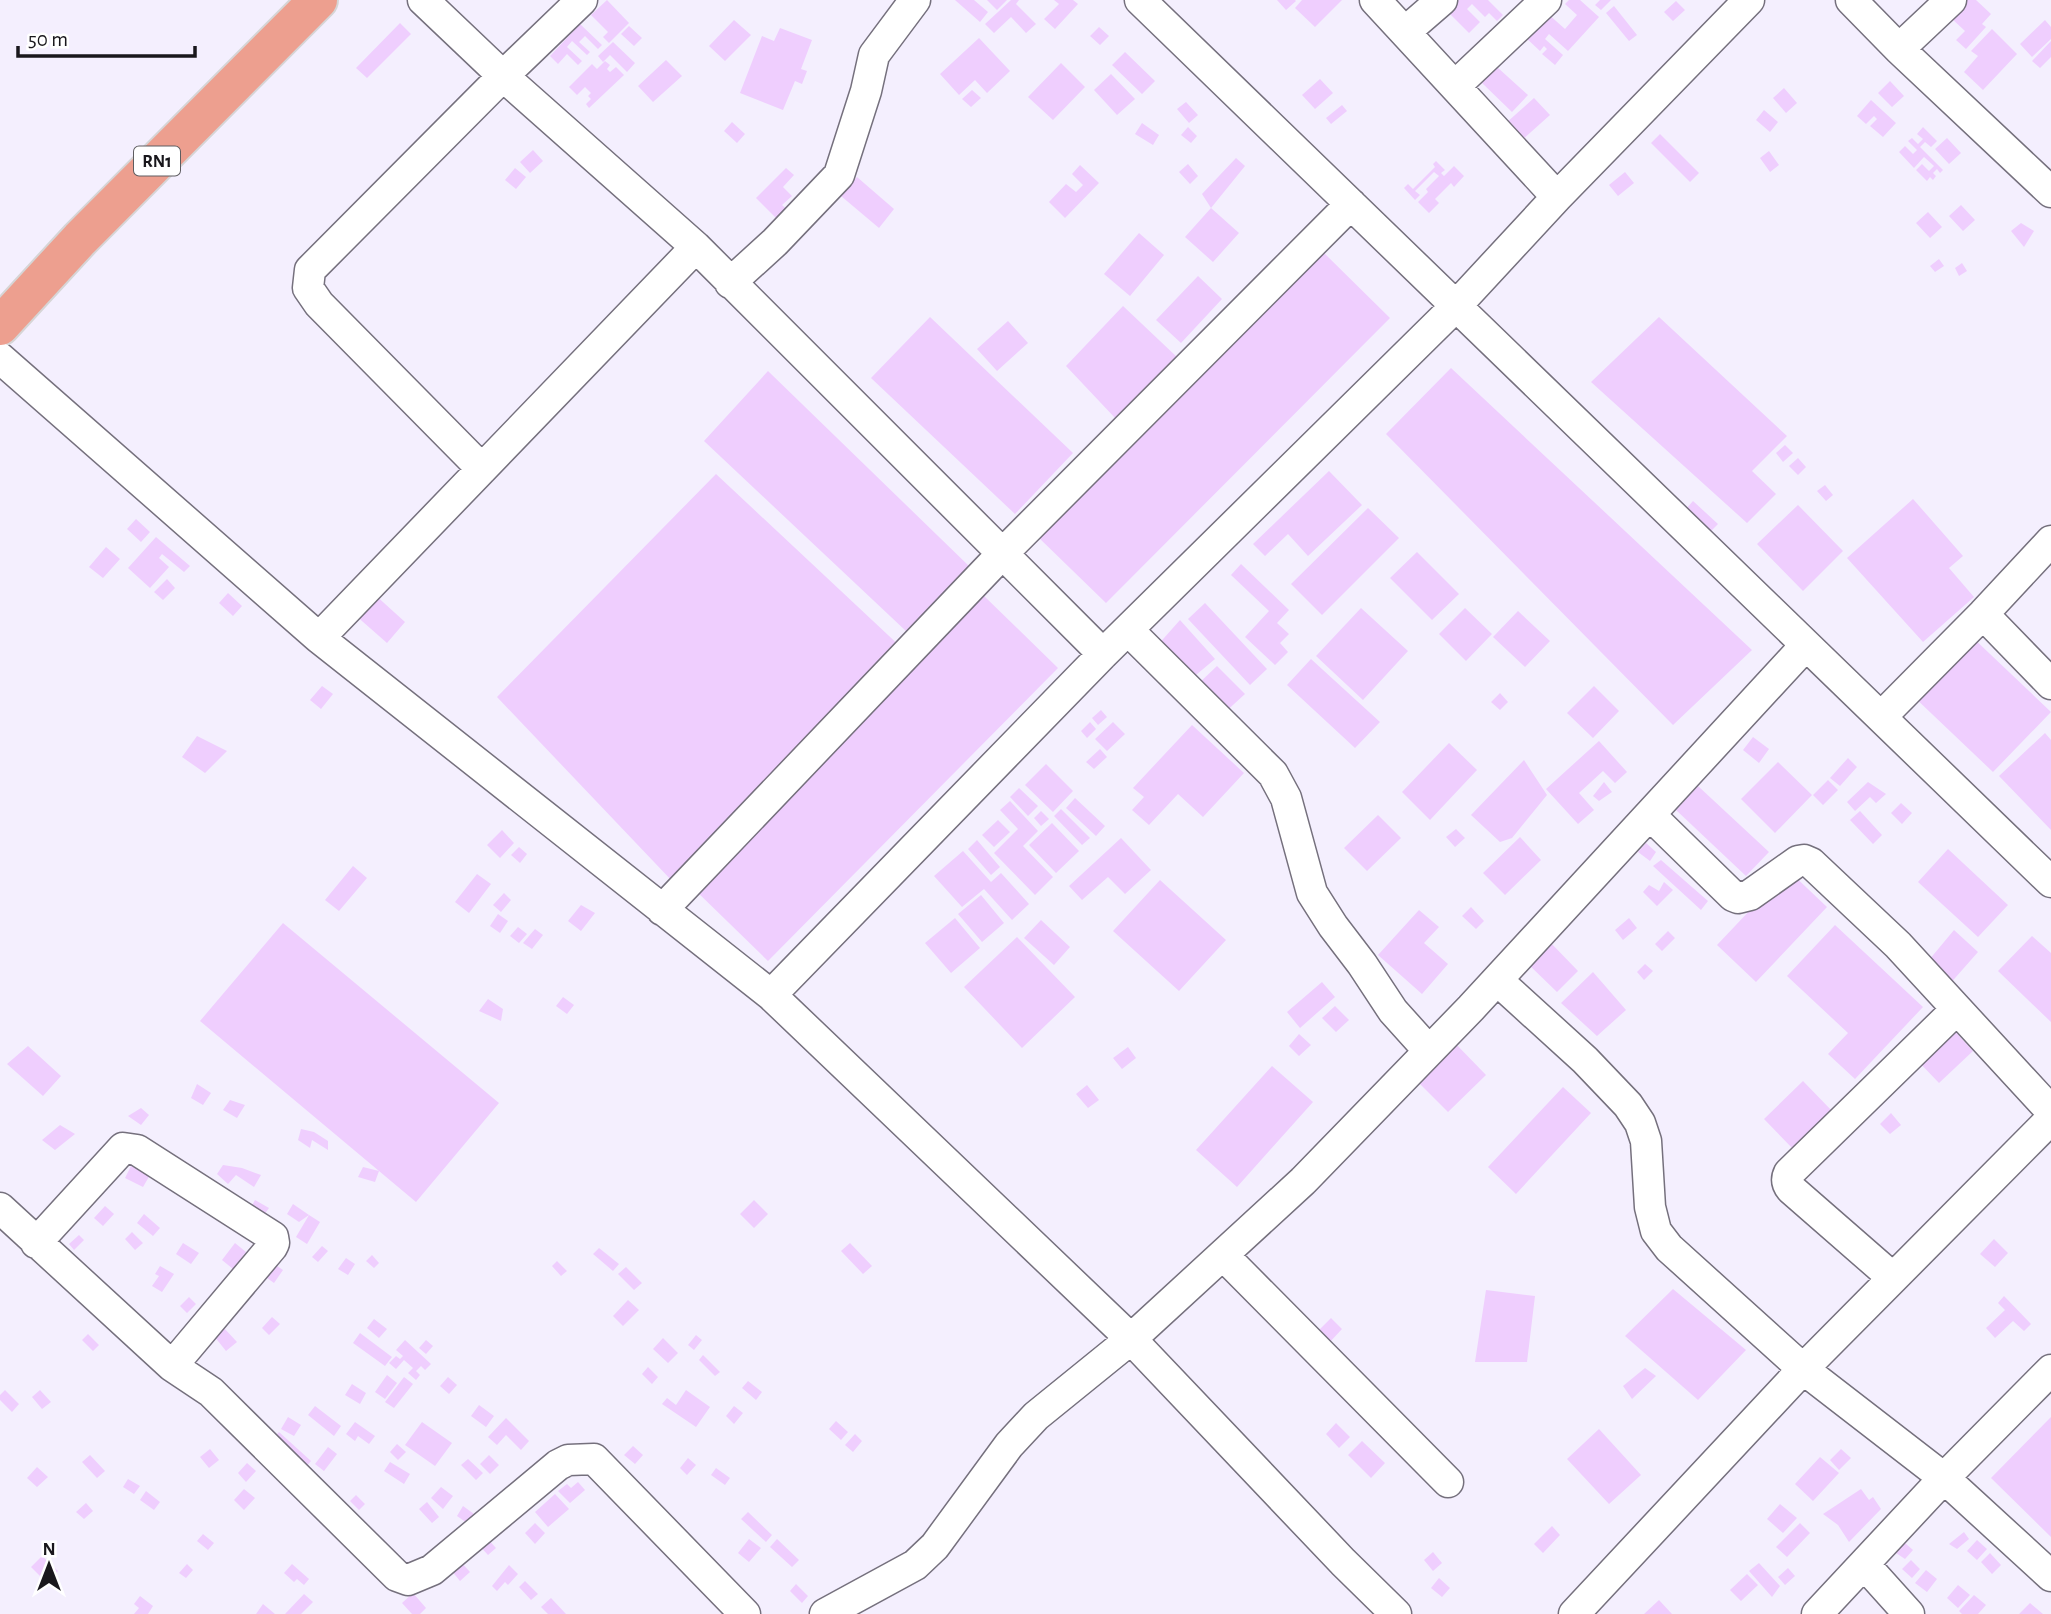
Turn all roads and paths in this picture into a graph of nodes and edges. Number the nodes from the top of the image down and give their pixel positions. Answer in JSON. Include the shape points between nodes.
{"nodes":[{"id":1,"x":318,"y":0,"type":"edge"},
{"id":2,"x":423,"y":0,"type":"edge"},
{"id":3,"x":582,"y":0,"type":"edge"},
{"id":4,"x":915,"y":0,"type":"edge"},
{"id":5,"x":1140,"y":0,"type":"edge"},
{"id":6,"x":1375,"y":0,"type":"edge"},
{"id":7,"x":1442,"y":0,"type":"edge"},
{"id":8,"x":1546,"y":0,"type":"edge"},
{"id":9,"x":1749,"y":0,"type":"edge"},
{"id":10,"x":1851,"y":0,"type":"edge"},
{"id":11,"x":1951,"y":0,"type":"edge"},
{"id":12,"x":1405,"y":32,"type":"junction"},
{"id":13,"x":1899,"y":49,"type":"junction"},
{"id":14,"x":503,"y":76,"type":"junction"},
{"id":15,"x":1455,"y":86,"type":"junction"},
{"id":16,"x":2051,"y":192,"type":"edge"},
{"id":17,"x":1558,"y":197,"type":"junction"},
{"id":18,"x":1351,"y":204,"type":"junction"},
{"id":19,"x":696,"y":247,"type":"junction"},
{"id":20,"x":730,"y":283,"type":"junction"},
{"id":21,"x":1456,"y":306,"type":"junction"},
{"id":22,"x":0,"y":326,"type":"edge"},
{"id":23,"x":0,"y":358,"type":"edge"},
{"id":24,"x":482,"y":469,"type":"junction"},
{"id":25,"x":2051,"y":541,"type":"edge"},
{"id":26,"x":1002,"y":554,"type":"junction"},
{"id":27,"x":1983,"y":614,"type":"junction"},
{"id":28,"x":1128,"y":630,"type":"junction"},
{"id":29,"x":319,"y":638,"type":"junction"},
{"id":30,"x":1806,"y":645,"type":"junction"},
{"id":31,"x":1103,"y":654,"type":"junction"},
{"id":32,"x":2051,"y":684,"type":"edge"},
{"id":33,"x":1881,"y":718,"type":"junction"},
{"id":34,"x":1650,"y":815,"type":"junction"},
{"id":35,"x":2047,"y":870,"type":"edge"},
{"id":36,"x":662,"y":910,"type":"junction"},
{"id":37,"x":1497,"y":980,"type":"junction"},
{"id":38,"x":771,"y":995,"type":"junction"},
{"id":39,"x":1956,"y":1009,"type":"junction"},
{"id":40,"x":1429,"y":1051,"type":"junction"},
{"id":41,"x":2051,"y":1111,"type":"edge"},
{"id":42,"x":2051,"y":1119,"type":"edge"},
{"id":43,"x":0,"y":1209,"type":"edge"},
{"id":44,"x":36,"y":1243,"type":"junction"},
{"id":45,"x":1223,"y":1255,"type":"junction"},
{"id":46,"x":1893,"y":1278,"type":"junction"},
{"id":47,"x":1131,"y":1339,"type":"junction"},
{"id":48,"x":172,"y":1366,"type":"junction"},
{"id":49,"x":1803,"y":1369,"type":"junction"},
{"id":50,"x":2046,"y":1383,"type":"edge"},
{"id":51,"x":1944,"y":1478,"type":"junction"},
{"id":52,"x":1448,"y":1482,"type":"dead end"},
{"id":53,"x":1864,"y":1564,"type":"junction"},
{"id":54,"x":2051,"y":1576,"type":"edge"},
{"id":55,"x":746,"y":1614,"type":"edge"},
{"id":56,"x":825,"y":1614,"type":"edge"},
{"id":57,"x":1396,"y":1614,"type":"edge"},
{"id":58,"x":1574,"y":1614,"type":"edge"},
{"id":59,"x":1817,"y":1614,"type":"edge"},
{"id":60,"x":1909,"y":1614,"type":"edge"}],
"edges":[{"from":1,"to":22,"type":"highway","number":"RN1"},
{"from":2,"to":14,"type":"street"},
{"from":3,"to":14,"type":"street"},
{"from":4,"to":20,"type":"street","via":[[874,55],[839,174]]},
{"from":5,"to":18,"type":"street"},
{"from":6,"to":12,"type":"street"},
{"from":7,"to":12,"type":"street"},
{"from":8,"to":15,"type":"street"},
{"from":9,"to":17,"type":"street"},
{"from":10,"to":13,"type":"street"},
{"from":11,"to":13,"type":"street"},
{"from":12,"to":15,"type":"street"},
{"from":13,"to":16,"type":"street"},
{"from":14,"to":19,"type":"street"},
{"from":14,"to":24,"type":"street","via":[[317,263],[310,271],[308,288]]},
{"from":15,"to":17,"type":"street"},
{"from":17,"to":21,"type":"street"},
{"from":18,"to":21,"type":"street"},
{"from":18,"to":26,"type":"street"},
{"from":19,"to":20,"type":"street"},
{"from":19,"to":24,"type":"street"},
{"from":20,"to":26,"type":"street"},
{"from":21,"to":28,"type":"street"},
{"from":21,"to":30,"type":"street"},
{"from":23,"to":29,"type":"street"},
{"from":24,"to":29,"type":"street"},
{"from":25,"to":27,"type":"street"},
{"from":26,"to":31,"type":"street"},
{"from":26,"to":36,"type":"street"},
{"from":27,"to":32,"type":"street"},
{"from":27,"to":33,"type":"street"},
{"from":28,"to":31,"type":"street"},
{"from":28,"to":40,"type":"street","via":[[1273,774],[1286,798],[1312,893],[1393,1011]]},
{"from":29,"to":36,"type":"street"},
{"from":30,"to":33,"type":"street"},
{"from":30,"to":34,"type":"street"},
{"from":31,"to":38,"type":"street"},
{"from":33,"to":35,"type":"street"},
{"from":34,"to":37,"type":"street"},
{"from":34,"to":39,"type":"street","via":[[1738,898],[1750,895],[1798,861],[1811,863],[1898,945]]},
{"from":36,"to":38,"type":"street"},
{"from":37,"to":40,"type":"street"},
{"from":37,"to":49,"type":"street","via":[[1586,1060],[1640,1123],[1646,1141],[1650,1207],[1656,1231],[1669,1248]]},
{"from":38,"to":47,"type":"street"},
{"from":39,"to":41,"type":"street"},
{"from":39,"to":46,"type":"street","via":[[1787,1177],[1791,1189]]},
{"from":40,"to":45,"type":"street","via":[[1303,1181]]},
{"from":42,"to":46,"type":"street"},
{"from":43,"to":44,"type":"street"},
{"from":44,"to":48,"type":"street"},
{"from":44,"to":48,"type":"street","via":[[123,1148],[137,1150],[273,1237],[272,1247]]},
{"from":45,"to":47,"type":"street"},
{"from":45,"to":52,"type":"street"},
{"from":46,"to":49,"type":"street"},
{"from":47,"to":56,"type":"street","via":[[1036,1416],[1009,1445],[935,1546],[915,1565]]},
{"from":47,"to":57,"type":"street"},
{"from":48,"to":55,"type":"street","via":[[211,1391],[397,1576],[408,1580],[432,1570],[558,1465],[594,1459]]},
{"from":49,"to":51,"type":"street"},
{"from":49,"to":58,"type":"street"},
{"from":50,"to":51,"type":"street"},
{"from":51,"to":53,"type":"street"},
{"from":51,"to":54,"type":"street"},
{"from":53,"to":59,"type":"street"},
{"from":53,"to":60,"type":"street"}]}
